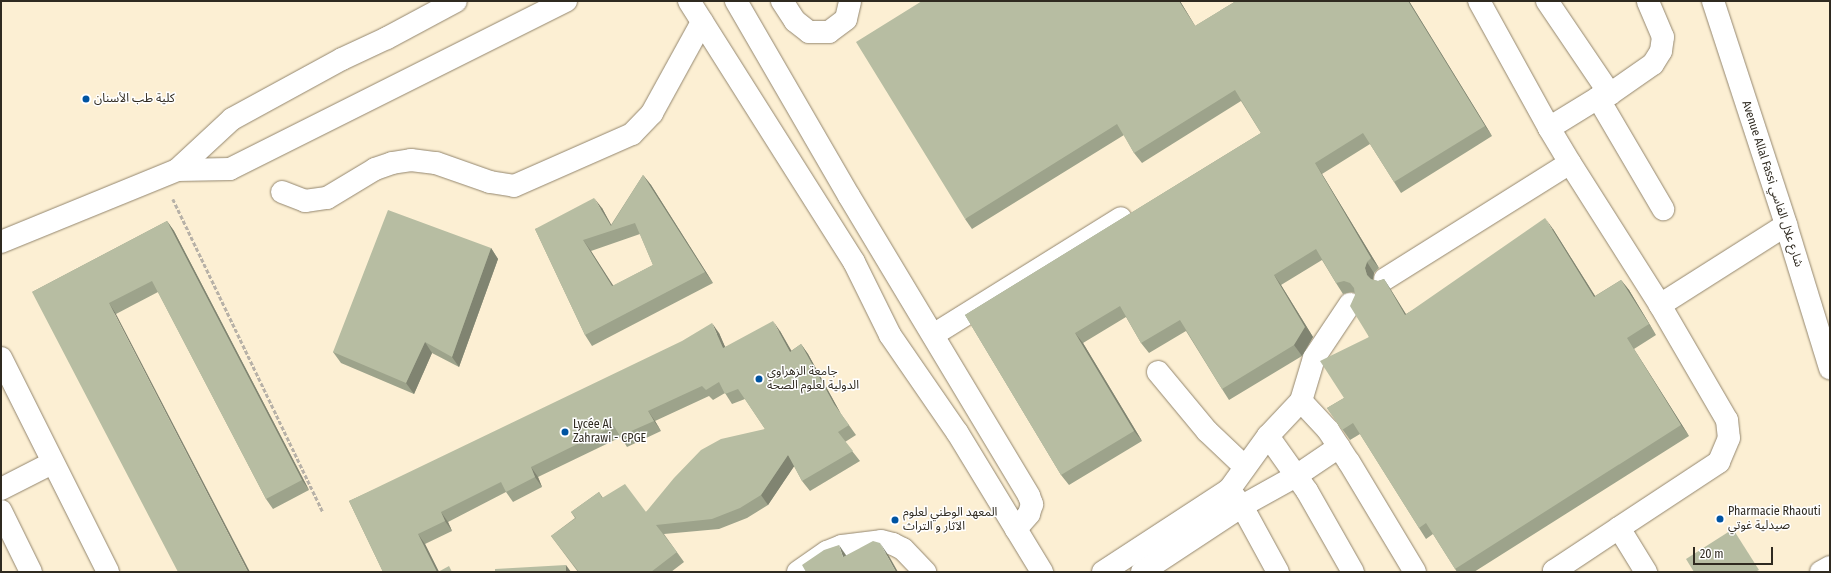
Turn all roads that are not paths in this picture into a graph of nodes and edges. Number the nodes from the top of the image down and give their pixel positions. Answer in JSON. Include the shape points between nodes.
{"nodes":[{"id":1,"x":456,"y":1,"type":"edge"},
{"id":2,"x":566,"y":1,"type":"edge"},
{"id":3,"x":689,"y":1,"type":"edge"},
{"id":4,"x":736,"y":1,"type":"edge"},
{"id":5,"x":782,"y":1,"type":"edge"},
{"id":6,"x":850,"y":1,"type":"edge"},
{"id":7,"x":1479,"y":1,"type":"edge"},
{"id":8,"x":1547,"y":1,"type":"edge"},
{"id":9,"x":1648,"y":1,"type":"edge"},
{"id":10,"x":1713,"y":1,"type":"edge"},
{"id":11,"x":702,"y":22,"type":"junction"},
{"id":12,"x":1604,"y":96,"type":"junction"},
{"id":13,"x":1550,"y":128,"type":"junction"},
{"id":14,"x":1570,"y":163,"type":"junction"},
{"id":15,"x":170,"y":174,"type":"junction"},
{"id":16,"x":282,"y":192,"type":"dead end"},
{"id":17,"x":1663,"y":209,"type":"dead end"},
{"id":18,"x":1121,"y":218,"type":"edge"},
{"id":19,"x":1786,"y":225,"type":"junction"},
{"id":20,"x":1,"y":242,"type":"edge"},
{"id":21,"x":1385,"y":279,"type":"edge"},
{"id":22,"x":1350,"y":304,"type":"edge"},
{"id":23,"x":1660,"y":305,"type":"junction"},
{"id":24,"x":933,"y":335,"type":"junction"},
{"id":25,"x":1,"y":358,"type":"edge"},
{"id":26,"x":1830,"y":368,"type":"edge"},
{"id":27,"x":1158,"y":372,"type":"dead end"},
{"id":28,"x":1301,"y":401,"type":"junction"},
{"id":29,"x":1268,"y":436,"type":"junction"},
{"id":30,"x":1339,"y":447,"type":"junction"},
{"id":31,"x":52,"y":462,"type":"junction"},
{"id":32,"x":1245,"y":468,"type":"junction"},
{"id":33,"x":1296,"y":476,"type":"junction"},
{"id":34,"x":1,"y":489,"type":"edge"},
{"id":35,"x":1236,"y":498,"type":"junction"},
{"id":36,"x":1,"y":511,"type":"edge"},
{"id":37,"x":1619,"y":528,"type":"junction"},
{"id":38,"x":1016,"y":529,"type":"junction"},
{"id":39,"x":1830,"y":567,"type":"edge"},
{"id":40,"x":31,"y":572,"type":"edge"},
{"id":41,"x":108,"y":572,"type":"edge"},
{"id":42,"x":798,"y":572,"type":"edge"},
{"id":43,"x":925,"y":572,"type":"edge"},
{"id":44,"x":1041,"y":572,"type":"edge"},
{"id":45,"x":1103,"y":572,"type":"edge"},
{"id":46,"x":1142,"y":572,"type":"edge"},
{"id":47,"x":1278,"y":572,"type":"edge"},
{"id":48,"x":1353,"y":572,"type":"edge"},
{"id":49,"x":1416,"y":572,"type":"edge"},
{"id":50,"x":1553,"y":572,"type":"edge"},
{"id":51,"x":1646,"y":572,"type":"edge"},
{"id":52,"x":1821,"y":572,"type":"edge"}],
"edges":[{"from":1,"to":15,"type":"street","via":[[387,38],[342,58],[232,119]]},
{"from":2,"to":15,"type":"street","via":[[230,169]]},
{"from":3,"to":11,"type":"street"},
{"from":4,"to":24,"type":"street"},
{"from":5,"to":6,"type":"street","via":[[795,20],[809,32],[829,32],[846,19]]},
{"from":7,"to":13,"type":"street"},
{"from":8,"to":12,"type":"street"},
{"from":9,"to":12,"type":"street","via":[[1663,37],[1661,51],[1653,64]]},
{"from":10,"to":19,"type":"street","name":"Avenue Allal Fassi شارع علال الفاسي"},
{"from":11,"to":16,"type":"street","via":[[652,113],[632,134],[514,186],[490,182],[436,163],[410,160],[374,169],[327,198],[305,201]]},
{"from":11,"to":38,"type":"street","via":[[848,253],[890,335],[957,432]]},
{"from":12,"to":13,"type":"street"},
{"from":12,"to":17,"type":"street"},
{"from":13,"to":14,"type":"street"},
{"from":14,"to":21,"type":"street"},
{"from":14,"to":23,"type":"street"},
{"from":15,"to":20,"type":"street"},
{"from":18,"to":24,"type":"street"},
{"from":19,"to":23,"type":"street"},
{"from":19,"to":26,"type":"street","name":"Avenue Allal Fassi شارع علال الفاسي"},
{"from":22,"to":28,"type":"street","via":[[1314,358]]},
{"from":23,"to":37,"type":"street","via":[[1727,420],[1730,438],[1719,462]]},
{"from":24,"to":38,"type":"street","via":[[1029,496],[1032,504],[1029,514]]},
{"from":25,"to":31,"type":"street"},
{"from":27,"to":32,"type":"street","via":[[1207,431]]},
{"from":28,"to":29,"type":"street"},
{"from":28,"to":30,"type":"street","via":[[1328,430]]},
{"from":29,"to":32,"type":"street"},
{"from":29,"to":33,"type":"street"},
{"from":30,"to":33,"type":"street"},
{"from":30,"to":49,"type":"street"},
{"from":31,"to":34,"type":"street"},
{"from":31,"to":41,"type":"street"},
{"from":32,"to":35,"type":"street"},
{"from":33,"to":35,"type":"street"},
{"from":33,"to":48,"type":"street"},
{"from":35,"to":45,"type":"street"},
{"from":35,"to":46,"type":"street"},
{"from":35,"to":47,"type":"street"},
{"from":36,"to":40,"type":"street"},
{"from":37,"to":50,"type":"street"},
{"from":37,"to":51,"type":"street"},
{"from":38,"to":44,"type":"street"},
{"from":39,"to":52,"type":"street"},
{"from":42,"to":43,"type":"street","via":[[827,552],[842,546],[880,541],[903,549]]}]}
